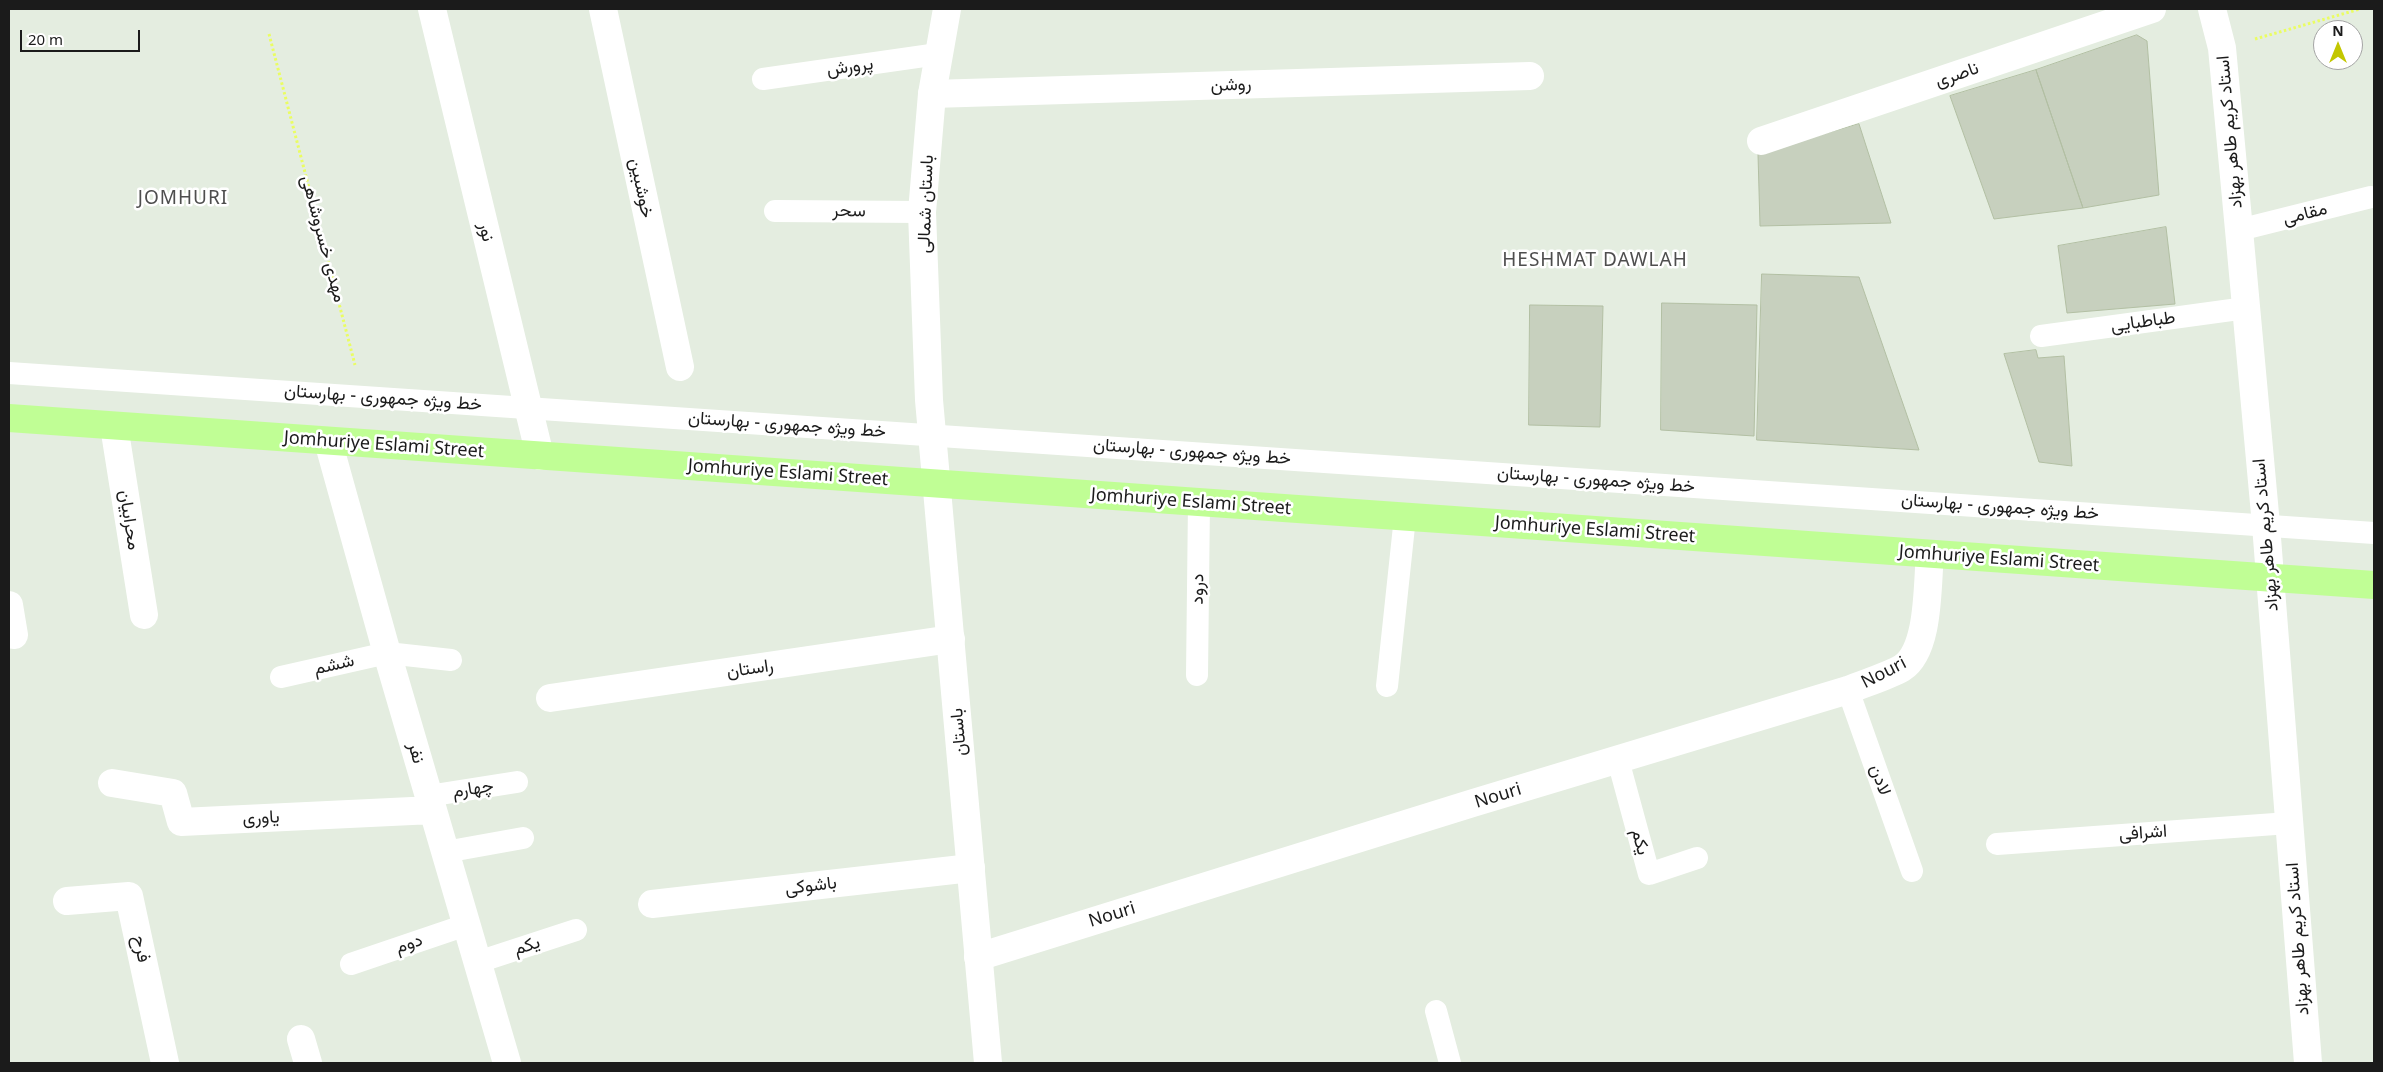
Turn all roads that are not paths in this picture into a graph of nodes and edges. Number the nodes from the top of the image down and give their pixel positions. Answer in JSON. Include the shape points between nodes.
{"nodes":[{"id":1,"x":432,"y":9,"type":"edge"},
{"id":2,"x":603,"y":9,"type":"edge"},
{"id":3,"x":947,"y":9,"type":"edge"},
{"id":4,"x":2152,"y":9,"type":"edge"},
{"id":5,"x":2212,"y":9,"type":"edge"},
{"id":6,"x":938,"y":54,"type":"junction"},
{"id":7,"x":1530,"y":76,"type":"dead end"},
{"id":8,"x":763,"y":79,"type":"dead end"},
{"id":9,"x":932,"y":94,"type":"junction"},
{"id":10,"x":1761,"y":141,"type":"dead end"},
{"id":11,"x":2371,"y":197,"type":"dead end"},
{"id":12,"x":775,"y":211,"type":"dead end"},
{"id":13,"x":922,"y":212,"type":"junction"},
{"id":14,"x":2239,"y":230,"type":"junction"},
{"id":15,"x":2246,"y":308,"type":"junction"},
{"id":16,"x":2041,"y":336,"type":"dead end"},
{"id":17,"x":680,"y":367,"type":"dead end"},
{"id":18,"x":9,"y":373,"type":"edge"},
{"id":19,"x":930,"y":400,"type":"joint"},
{"id":20,"x":528,"y":408,"type":"junction"},
{"id":21,"x":9,"y":418,"type":"edge"},
{"id":22,"x":114,"y":426,"type":"junction"},
{"id":23,"x":933,"y":435,"type":"junction"},
{"id":24,"x":328,"y":441,"type":"junction"},
{"id":25,"x":540,"y":456,"type":"junction"},
{"id":26,"x":937,"y":484,"type":"junction"},
{"id":27,"x":1199,"y":502,"type":"junction"},
{"id":28,"x":1405,"y":517,"type":"junction"},
{"id":29,"x":2266,"y":526,"type":"junction"},
{"id":30,"x":2374,"y":533,"type":"edge"},
{"id":31,"x":1930,"y":554,"type":"junction"},
{"id":32,"x":2270,"y":578,"type":"junction"},
{"id":33,"x":2374,"y":585,"type":"edge"},
{"id":34,"x":9,"y":604,"type":"edge"},
{"id":35,"x":144,"y":615,"type":"dead end"},
{"id":36,"x":14,"y":635,"type":"dead end"},
{"id":37,"x":951,"y":639,"type":"junction"},
{"id":38,"x":387,"y":653,"type":"junction"},
{"id":39,"x":451,"y":660,"type":"dead end"},
{"id":40,"x":1197,"y":675,"type":"dead end"},
{"id":41,"x":281,"y":677,"type":"dead end"},
{"id":42,"x":1387,"y":686,"type":"dead end"},
{"id":43,"x":1848,"y":690,"type":"junction"},
{"id":44,"x":550,"y":698,"type":"dead end"},
{"id":45,"x":1618,"y":760,"type":"junction"},
{"id":46,"x":517,"y":782,"type":"dead end"},
{"id":47,"x":112,"y":783,"type":"dead end"},
{"id":48,"x":431,"y":803,"type":"junction"},
{"id":49,"x":2289,"y":823,"type":"junction"},
{"id":50,"x":523,"y":838,"type":"dead end"},
{"id":51,"x":1997,"y":844,"type":"dead end"},
{"id":52,"x":445,"y":852,"type":"junction"},
{"id":53,"x":1697,"y":858,"type":"dead end"},
{"id":54,"x":971,"y":868,"type":"junction"},
{"id":55,"x":1912,"y":871,"type":"dead end"},
{"id":56,"x":67,"y":901,"type":"dead end"},
{"id":57,"x":652,"y":904,"type":"dead end"},
{"id":58,"x":466,"y":925,"type":"junction"},
{"id":59,"x":576,"y":930,"type":"dead end"},
{"id":60,"x":978,"y":957,"type":"junction"},
{"id":61,"x":478,"y":962,"type":"junction"},
{"id":62,"x":351,"y":964,"type":"dead end"},
{"id":63,"x":1436,"y":1011,"type":"dead end"},
{"id":64,"x":165,"y":1063,"type":"edge"},
{"id":65,"x":508,"y":1063,"type":"edge"},
{"id":66,"x":988,"y":1063,"type":"edge"},
{"id":67,"x":1450,"y":1063,"type":"edge"},
{"id":68,"x":2308,"y":1063,"type":"edge"}],
"edges":[{"from":1,"to":20,"type":"street","name":"نور"},
{"from":2,"to":17,"type":"street","name":"خوشبین"},
{"from":3,"to":6,"type":"street","name":"باستان شمالی"},
{"from":4,"to":10,"type":"street","name":"ناصری"},
{"from":5,"to":14,"type":"street","name":"استاد کریم طاهر بهزاد","via":[[2222,48]]},
{"from":6,"to":8,"type":"lane","name":"پرورش"},
{"from":6,"to":9,"type":"street","name":"باستان شمالی"},
{"from":7,"to":9,"type":"street","name":"روشن"},
{"from":9,"to":13,"type":"street","name":"باستان شمالی"},
{"from":11,"to":14,"type":"lane","name":"مقامی"},
{"from":12,"to":13,"type":"lane","name":"سحر"},
{"from":13,"to":19,"type":"street","name":"باستان شمالی"},
{"from":14,"to":15,"type":"street","name":"استاد کریم طاهر بهزاد"},
{"from":15,"to":16,"type":"lane","name":"طباطبایی"},
{"from":15,"to":29,"type":"street","name":"استاد کریم طاهر بهزاد"},
{"from":18,"to":20,"type":"lane","name":"خط ویژه جمهوری - بهارستان"},
{"from":19,"to":23,"type":"street","name":"باستان"},
{"from":20,"to":23,"type":"lane","name":"خط ویژه جمهوری - بهارستان"},
{"from":20,"to":25,"type":"street","name":"نور"},
{"from":21,"to":22,"type":"main road","name":"Jomhuriye Eslami Street"},
{"from":22,"to":24,"type":"main road","name":"Jomhuriye Eslami Street"},
{"from":22,"to":35,"type":"street","name":"محرابیان"},
{"from":23,"to":26,"type":"street","name":"باستان"},
{"from":23,"to":29,"type":"lane","name":"خط ویژه جمهوری - بهارستان"},
{"from":24,"to":25,"type":"main road","name":"Jomhuriye Eslami Street"},
{"from":24,"to":38,"type":"street","name":"نفر"},
{"from":25,"to":26,"type":"main road","name":"Jomhuriye Eslami Street"},
{"from":26,"to":27,"type":"main road","name":"Jomhuriye Eslami Street"},
{"from":26,"to":37,"type":"street","name":"باستان"},
{"from":27,"to":28,"type":"main road","name":"Jomhuriye Eslami Street"},
{"from":27,"to":40,"type":"lane","name":"درود"},
{"from":28,"to":31,"type":"main road","name":"Jomhuriye Eslami Street"},
{"from":28,"to":42,"type":"lane"},
{"from":29,"to":30,"type":"lane","name":"خط ویژه جمهوری - بهارستان"},
{"from":29,"to":32,"type":"street","name":"استاد کریم طاهر بهزاد"},
{"from":31,"to":32,"type":"main road","name":"Jomhuriye Eslami Street"},
{"from":31,"to":43,"type":"street","name":"Nouri","via":[[1921,641],[1912,659],[1902,668]]},
{"from":32,"to":33,"type":"main road","name":"Jomhuriye Eslami Street"},
{"from":32,"to":49,"type":"street","name":"استاد کریم طاهر بهزاد"},
{"from":34,"to":36,"type":"street"},
{"from":37,"to":44,"type":"street","name":"راستان"},
{"from":37,"to":54,"type":"street","name":"باستان"},
{"from":38,"to":39,"type":"lane","name":"ششم"},
{"from":38,"to":41,"type":"lane","name":"ششم"},
{"from":38,"to":48,"type":"street","name":"نفر"},
{"from":43,"to":45,"type":"street","name":"Nouri"},
{"from":43,"to":55,"type":"lane","name":"لادن"},
{"from":45,"to":53,"type":"lane","name":"یکم","via":[[1649,874]]},
{"from":45,"to":60,"type":"street","name":"Nouri"},
{"from":46,"to":48,"type":"lane","name":"چهارم"},
{"from":47,"to":48,"type":"street","name":"یاوری","via":[[173,793],[181,822]]},
{"from":48,"to":52,"type":"street","name":"نفر"},
{"from":49,"to":51,"type":"lane","name":"اشرافی"},
{"from":49,"to":68,"type":"street","name":"استاد کریم طاهر بهزاد"},
{"from":50,"to":52,"type":"lane"},
{"from":52,"to":58,"type":"street","name":"نفر"},
{"from":54,"to":57,"type":"street","name":"باشوکی"},
{"from":54,"to":60,"type":"street","name":"باستان"},
{"from":56,"to":64,"type":"street","name":"فرح","via":[[129,896]]},
{"from":58,"to":61,"type":"street","name":"نفر"},
{"from":58,"to":62,"type":"lane","name":"دوم"},
{"from":59,"to":61,"type":"lane","name":"یکم"},
{"from":60,"to":66,"type":"street","name":"باستان"},
{"from":61,"to":65,"type":"street","name":"نفر"},
{"from":63,"to":67,"type":"lane"}]}
